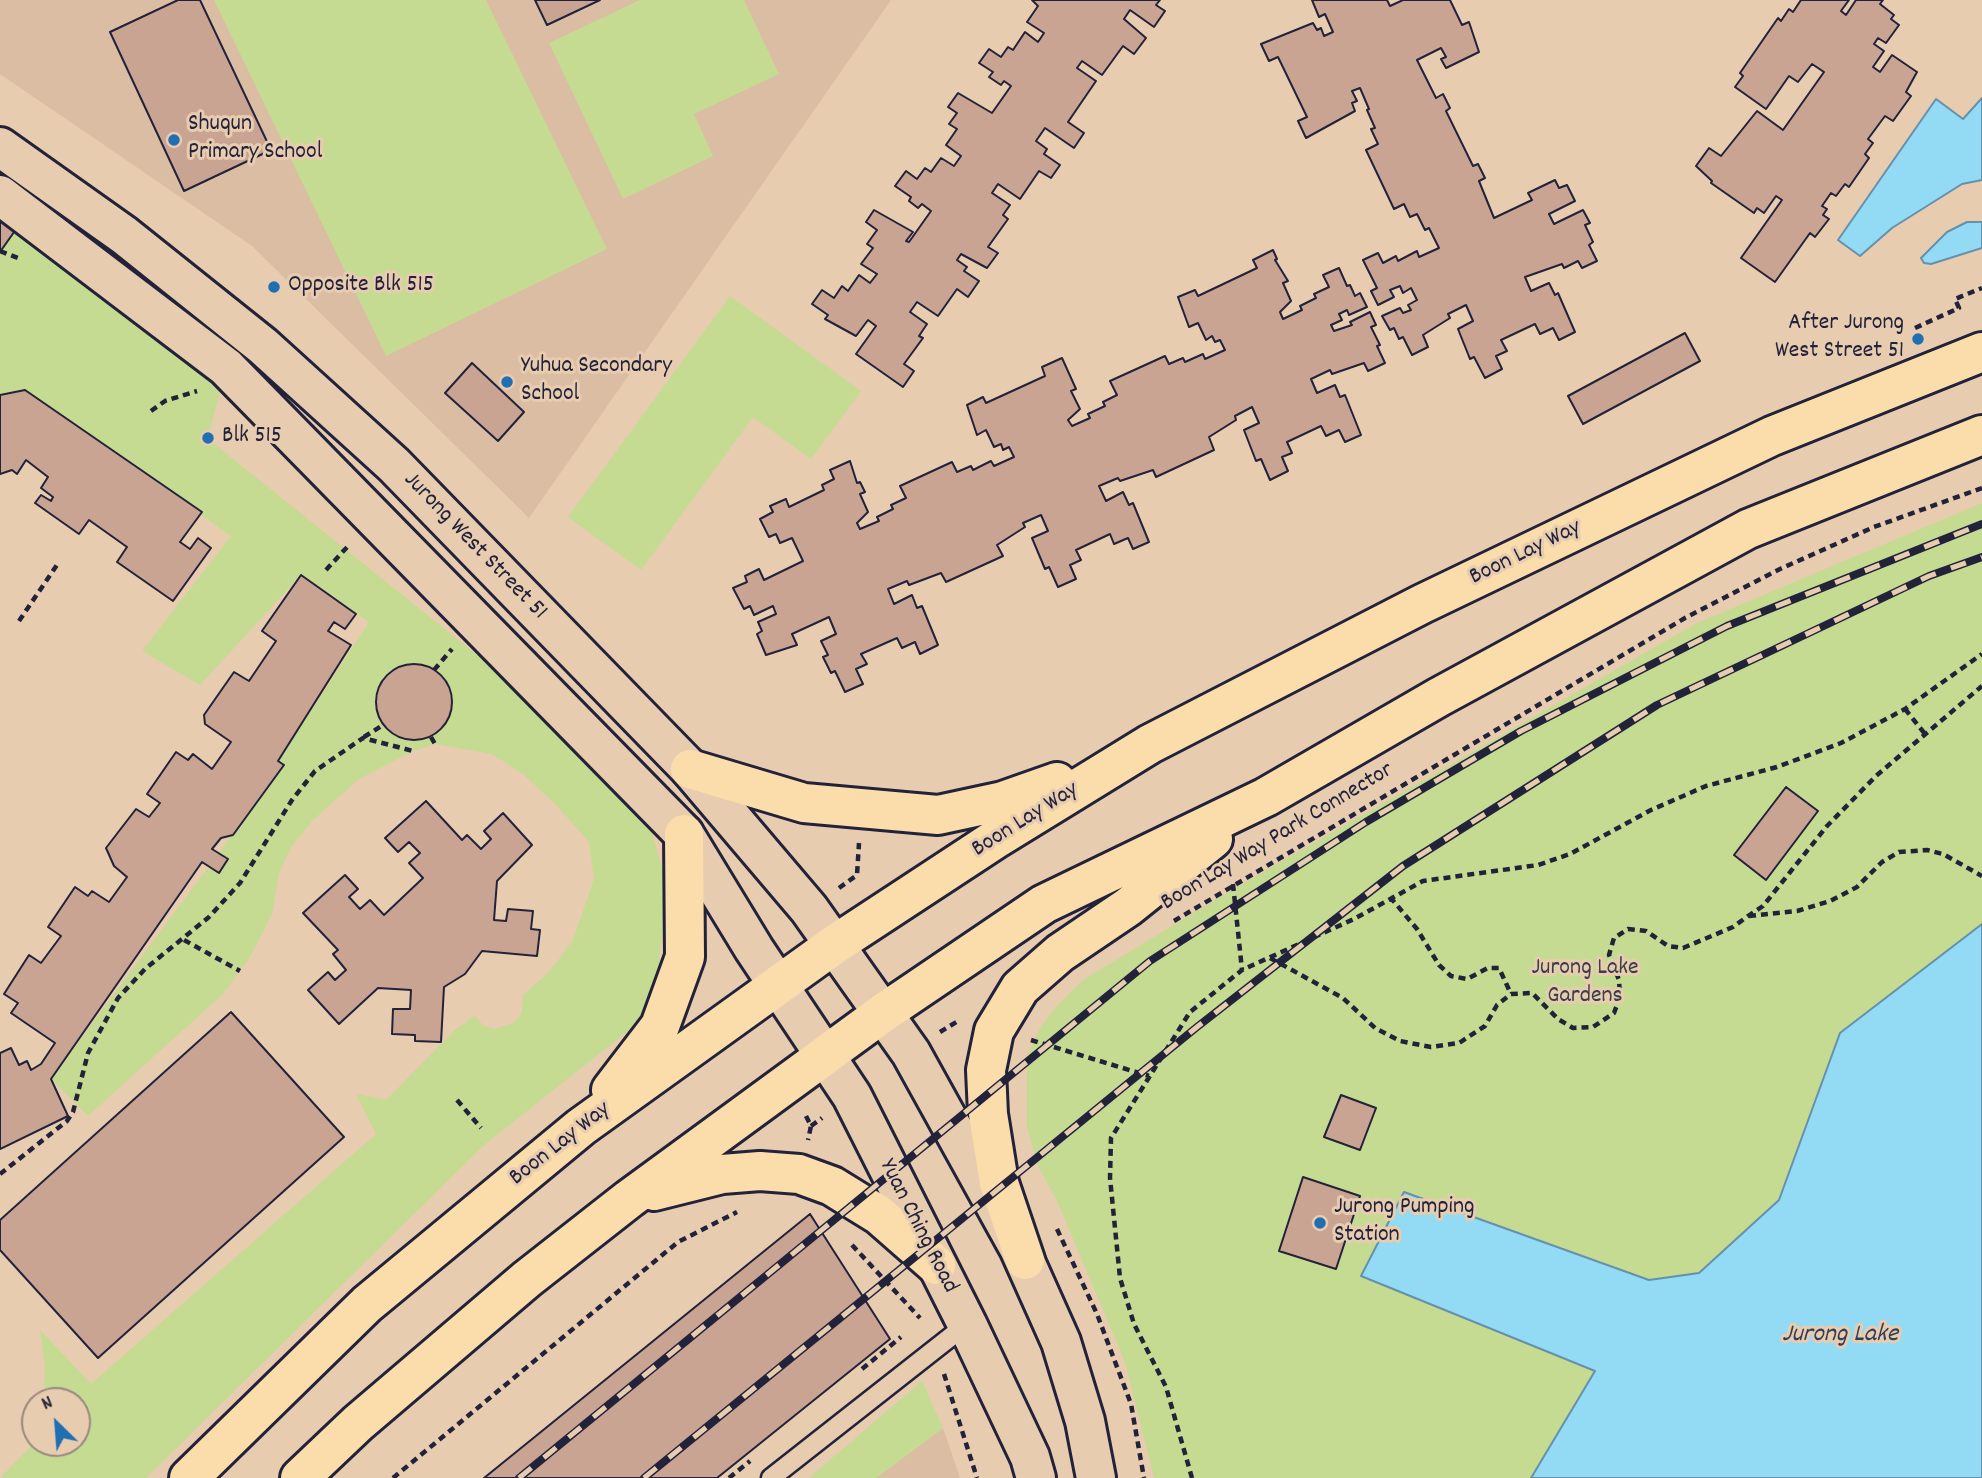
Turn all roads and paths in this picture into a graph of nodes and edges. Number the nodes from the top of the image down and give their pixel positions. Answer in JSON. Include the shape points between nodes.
{"nodes":[{"id":1,"x":0,"y":147,"type":"edge"},
{"id":2,"x":0,"y":195,"type":"edge"},
{"id":3,"x":1982,"y":288,"type":"edge"},
{"id":4,"x":1915,"y":328,"type":"dead end"},
{"id":5,"x":1982,"y":352,"type":"edge"},
{"id":6,"x":201,"y":390,"type":"dead end"},
{"id":7,"x":152,"y":411,"type":"dead end"},
{"id":8,"x":1982,"y":435,"type":"edge"},
{"id":9,"x":1982,"y":488,"type":"edge"},
{"id":10,"x":344,"y":550,"type":"dead end"},
{"id":11,"x":59,"y":562,"type":"dead end"},
{"id":12,"x":326,"y":570,"type":"dead end"},
{"id":13,"x":19,"y":621,"type":"dead end"},
{"id":14,"x":456,"y":644,"type":"dead end"},
{"id":15,"x":1982,"y":654,"type":"edge"},
{"id":16,"x":433,"y":670,"type":"dead end"},
{"id":17,"x":1982,"y":686,"type":"edge"},
{"id":18,"x":1905,"y":709,"type":"junction"},
{"id":19,"x":383,"y":725,"type":"dead end"},
{"id":20,"x":1925,"y":734,"type":"junction"},
{"id":21,"x":431,"y":737,"type":"dead end"},
{"id":22,"x":363,"y":738,"type":"junction"},
{"id":23,"x":435,"y":744,"type":"dead end"},
{"id":24,"x":1150,"y":744,"type":"junction"},
{"id":25,"x":413,"y":751,"type":"dead end"},
{"id":26,"x":690,"y":769,"type":"junction"},
{"id":27,"x":1266,"y":797,"type":"junction"},
{"id":28,"x":684,"y":834,"type":"junction"},
{"id":29,"x":857,"y":875,"type":"dead end"},
{"id":30,"x":1982,"y":876,"type":"edge"},
{"id":31,"x":1233,"y":884,"type":"junction"},
{"id":32,"x":1390,"y":897,"type":"junction"},
{"id":33,"x":882,"y":913,"type":"junction"},
{"id":34,"x":1748,"y":916,"type":"junction"},
{"id":35,"x":1171,"y":923,"type":"dead end"},
{"id":36,"x":184,"y":940,"type":"junction"},
{"id":37,"x":834,"y":946,"type":"junction"},
{"id":38,"x":1269,"y":958,"type":"junction"},
{"id":39,"x":1242,"y":970,"type":"junction"},
{"id":40,"x":240,"y":971,"type":"dead end"},
{"id":41,"x":929,"y":982,"type":"junction"},
{"id":42,"x":778,"y":986,"type":"junction"},
{"id":43,"x":1511,"y":994,"type":"junction"},
{"id":44,"x":883,"y":1013,"type":"junction"},
{"id":45,"x":956,"y":1021,"type":"dead end"},
{"id":46,"x":1033,"y":1030,"type":"dead end"},
{"id":47,"x":825,"y":1056,"type":"junction"},
{"id":48,"x":1149,"y":1076,"type":"junction"},
{"id":49,"x":457,"y":1100,"type":"dead end"},
{"id":50,"x":581,"y":1127,"type":"junction"},
{"id":51,"x":481,"y":1128,"type":"dead end"},
{"id":52,"x":0,"y":1174,"type":"edge"},
{"id":53,"x":629,"y":1199,"type":"junction"},
{"id":54,"x":743,"y":1210,"type":"dead end"},
{"id":55,"x":1056,"y":1227,"type":"dead end"},
{"id":56,"x":850,"y":1242,"type":"dead end"},
{"id":57,"x":1025,"y":1259,"type":"junction"},
{"id":58,"x":936,"y":1265,"type":"junction"},
{"id":59,"x":922,"y":1319,"type":"dead end"},
{"id":60,"x":967,"y":1324,"type":"junction"},
{"id":61,"x":941,"y":1364,"type":"dead end"},
{"id":62,"x":189,"y":1478,"type":"edge"},
{"id":63,"x":300,"y":1478,"type":"edge"},
{"id":64,"x":393,"y":1478,"type":"edge"},
{"id":65,"x":771,"y":1478,"type":"edge"},
{"id":66,"x":977,"y":1478,"type":"edge"},
{"id":67,"x":1036,"y":1478,"type":"edge"},
{"id":68,"x":1096,"y":1478,"type":"edge"},
{"id":69,"x":1144,"y":1478,"type":"edge"},
{"id":70,"x":1192,"y":1478,"type":"edge"}],
"edges":[{"from":1,"to":26,"type":"street","name":"Jurong West Street 51","via":[[124,235],[263,346],[394,465]]},
{"from":2,"to":28,"type":"street","name":"Jurong West Street 51","via":[[226,367]]},
{"from":3,"to":4,"type":"path","via":[[1955,299],[1959,308]]},
{"from":5,"to":24,"type":"main road","name":"Boon Lay Way","via":[[1772,436],[1422,604]]},
{"from":6,"to":7,"type":"path","via":[[164,401]]},
{"from":8,"to":27,"type":"main road","via":[[1748,529]]},
{"from":9,"to":31,"type":"path","name":"Boon Lay Way Park Connector","via":[[1874,527],[1685,618]]},
{"from":10,"to":12,"type":"path"},
{"from":11,"to":13,"type":"path"},
{"from":14,"to":16,"type":"path"},
{"from":15,"to":18,"type":"path"},
{"from":17,"to":20,"type":"path"},
{"from":18,"to":20,"type":"path"},
{"from":18,"to":32,"type":"path","via":[[1841,743],[1706,786],[1570,854],[1538,865],[1423,881]]},
{"from":19,"to":22,"type":"path"},
{"from":20,"to":34,"type":"path","via":[[1827,826],[1797,868]]},
{"from":21,"to":23,"type":"path"},
{"from":22,"to":25,"type":"path"},
{"from":22,"to":36,"type":"path","via":[[315,771],[240,883]]},
{"from":24,"to":26,"type":"main road","via":[[1003,801],[938,815],[804,803]]},
{"from":24,"to":33,"type":"main road","name":"Boon Lay Way"},
{"from":26,"to":37,"type":"street","name":"Jurong West Street 51","via":[[809,909]]},
{"from":27,"to":41,"type":"main road","via":[[1044,904]]},
{"from":27,"to":57,"type":"main road","via":[[1128,907],[1060,953],[1020,988],[994,1031],[986,1070],[988,1114],[999,1183]]},
{"from":28,"to":42,"type":"street","name":"Jurong West Street 51"},
{"from":28,"to":50,"type":"main road","via":[[685,957],[660,1026]]},
{"from":29,"to":33,"type":"path"},
{"from":30,"to":34,"type":"path","via":[[1927,849],[1899,852],[1857,887],[1830,901],[1797,911]]},
{"from":31,"to":35,"type":"path","name":"Boon Lay Way Park Connector"},
{"from":31,"to":39,"type":"path"},
{"from":32,"to":38,"type":"path"},
{"from":32,"to":43,"type":"path","via":[[1451,976],[1466,979],[1499,968]]},
{"from":33,"to":37,"type":"main road","name":"Boon Lay Way"},
{"from":34,"to":43,"type":"path","via":[[1683,948],[1668,946],[1646,931],[1628,929],[1614,938],[1609,955],[1620,997],[1614,1013],[1593,1027],[1573,1028],[1532,993]]},
{"from":36,"to":40,"type":"path"},
{"from":36,"to":52,"type":"path","via":[[145,969],[118,998],[88,1053],[74,1112],[67,1121]]},
{"from":37,"to":42,"type":"main road","name":"Boon Lay Way"},
{"from":37,"to":44,"type":"street","name":"Jurong West Street 51"},
{"from":38,"to":39,"type":"path"},
{"from":38,"to":43,"type":"path","via":[[1343,998],[1375,1028],[1400,1041],[1431,1047],[1459,1043],[1485,1026],[1497,1005]]},
{"from":39,"to":48,"type":"path","via":[[1190,1012]]},
{"from":41,"to":44,"type":"main road"},
{"from":41,"to":45,"type":"path"},
{"from":42,"to":47,"type":"street","name":"Yuan Ching Road"},
{"from":42,"to":50,"type":"main road","name":"Boon Lay Way"},
{"from":44,"to":47,"type":"main road"},
{"from":44,"to":57,"type":"street","via":[[911,1053]]},
{"from":46,"to":48,"type":"path","via":[[1025,1039]]},
{"from":47,"to":53,"type":"main road"},
{"from":47,"to":58,"type":"street","name":"Yuan Ching Road","via":[[852,1096]]},
{"from":48,"to":70,"type":"path","via":[[1111,1138],[1114,1236],[1134,1324],[1166,1387]]},
{"from":49,"to":51,"type":"path"},
{"from":50,"to":62,"type":"main road","name":"Boon Lay Way","via":[[367,1304]]},
{"from":53,"to":58,"type":"main road","via":[[722,1174],[799,1174],[832,1186],[879,1215]]},
{"from":53,"to":63,"type":"main road","via":[[506,1297]]},
{"from":54,"to":64,"type":"path","via":[[678,1242]]},
{"from":55,"to":69,"type":"path","via":[[1097,1314],[1131,1404]]},
{"from":56,"to":59,"type":"path"},
{"from":57,"to":68,"type":"street","via":[[1061,1342],[1085,1421]]},
{"from":58,"to":60,"type":"street","name":"Yuan Ching Road"},
{"from":60,"to":65,"type":"lane"},
{"from":60,"to":67,"type":"street","name":"Yuan Ching Road"},
{"from":61,"to":66,"type":"path"}]}
